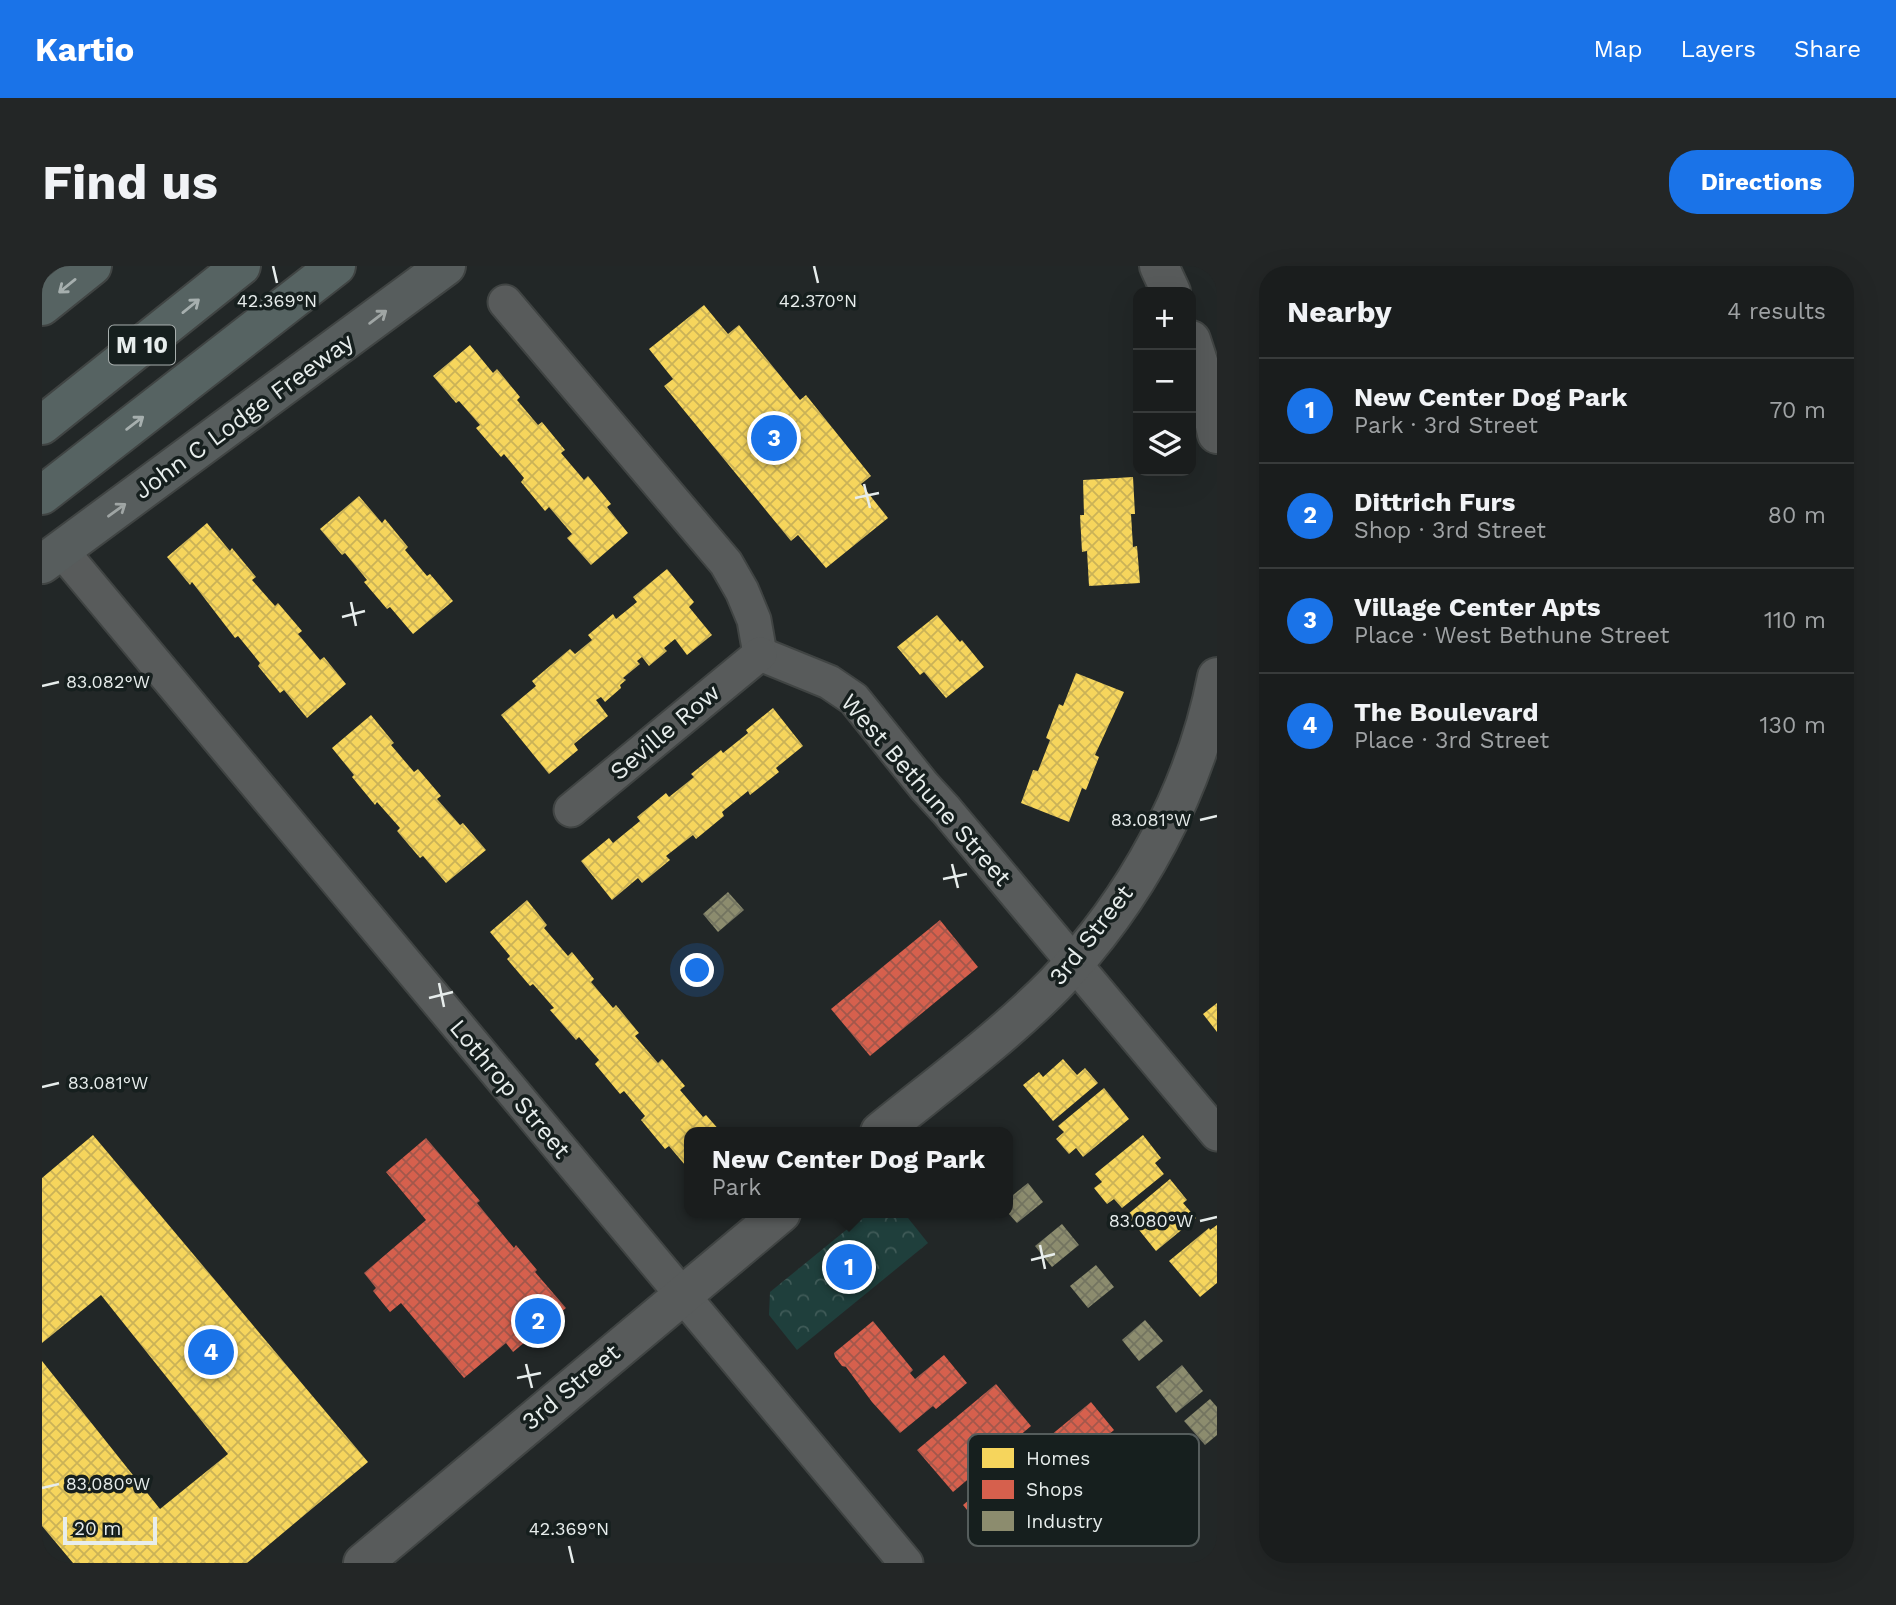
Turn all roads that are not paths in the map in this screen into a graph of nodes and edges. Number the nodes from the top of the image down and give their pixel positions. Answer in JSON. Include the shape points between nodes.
{"nodes":[{"id":1,"x":92,"y":266,"type":"edge"},
{"id":2,"x":241,"y":266,"type":"edge"},
{"id":3,"x":336,"y":266,"type":"edge"},
{"id":4,"x":446,"y":266,"type":"edge"},
{"id":5,"x":1158,"y":266,"type":"edge"},
{"id":6,"x":1168,"y":287,"type":"edge"},
{"id":7,"x":505,"y":303,"type":"dead end"},
{"id":8,"x":42,"y":306,"type":"edge"},
{"id":9,"x":1194,"y":350,"type":"edge"},
{"id":10,"x":42,"y":425,"type":"edge"},
{"id":11,"x":1217,"y":434,"type":"edge"},
{"id":12,"x":42,"y":495,"type":"edge"},
{"id":13,"x":52,"y":557,"type":"edge"},
{"id":14,"x":760,"y":654,"type":"junction"},
{"id":15,"x":1217,"y":677,"type":"edge"},
{"id":16,"x":571,"y":810,"type":"dead end"},
{"id":17,"x":1073,"y":964,"type":"junction"},
{"id":18,"x":886,"y":1127,"type":"edge"},
{"id":19,"x":1217,"y":1134,"type":"edge"},
{"id":20,"x":775,"y":1218,"type":"edge"},
{"id":21,"x":681,"y":1294,"type":"junction"},
{"id":22,"x":363,"y":1563,"type":"edge"},
{"id":23,"x":906,"y":1563,"type":"edge"}],
"edges":[{"from":1,"to":8,"type":"highway","one_way":true},
{"from":10,"to":2,"type":"highway","number":"M 10","one_way":true},
{"from":12,"to":3,"type":"highway","one_way":true},
{"from":13,"to":4,"type":"main road","name":"John C Lodge Freeway","one_way":true},
{"from":5,"to":6,"type":"street"},
{"from":7,"to":14,"type":"street","via":[[726,563],[754,620]]},
{"from":9,"to":11,"type":"street"},
{"from":13,"to":21,"type":"street","name":"Lothrop Street"},
{"from":14,"to":16,"type":"street","name":"Seville Row"},
{"from":14,"to":17,"type":"street","name":"West Bethune Street","via":[[829,682],[854,699]]},
{"from":15,"to":17,"type":"street","name":"3rd Street","via":[[1202,736],[1173,811],[1124,896]]},
{"from":17,"to":18,"type":"street","name":"3rd Street","via":[[1023,1014]]},
{"from":17,"to":19,"type":"street","name":"West Bethune Street"},
{"from":20,"to":21,"type":"street","name":"3rd Street"},
{"from":21,"to":22,"type":"street","name":"3rd Street"},
{"from":21,"to":23,"type":"street","name":"Lothrop Street"}]}
